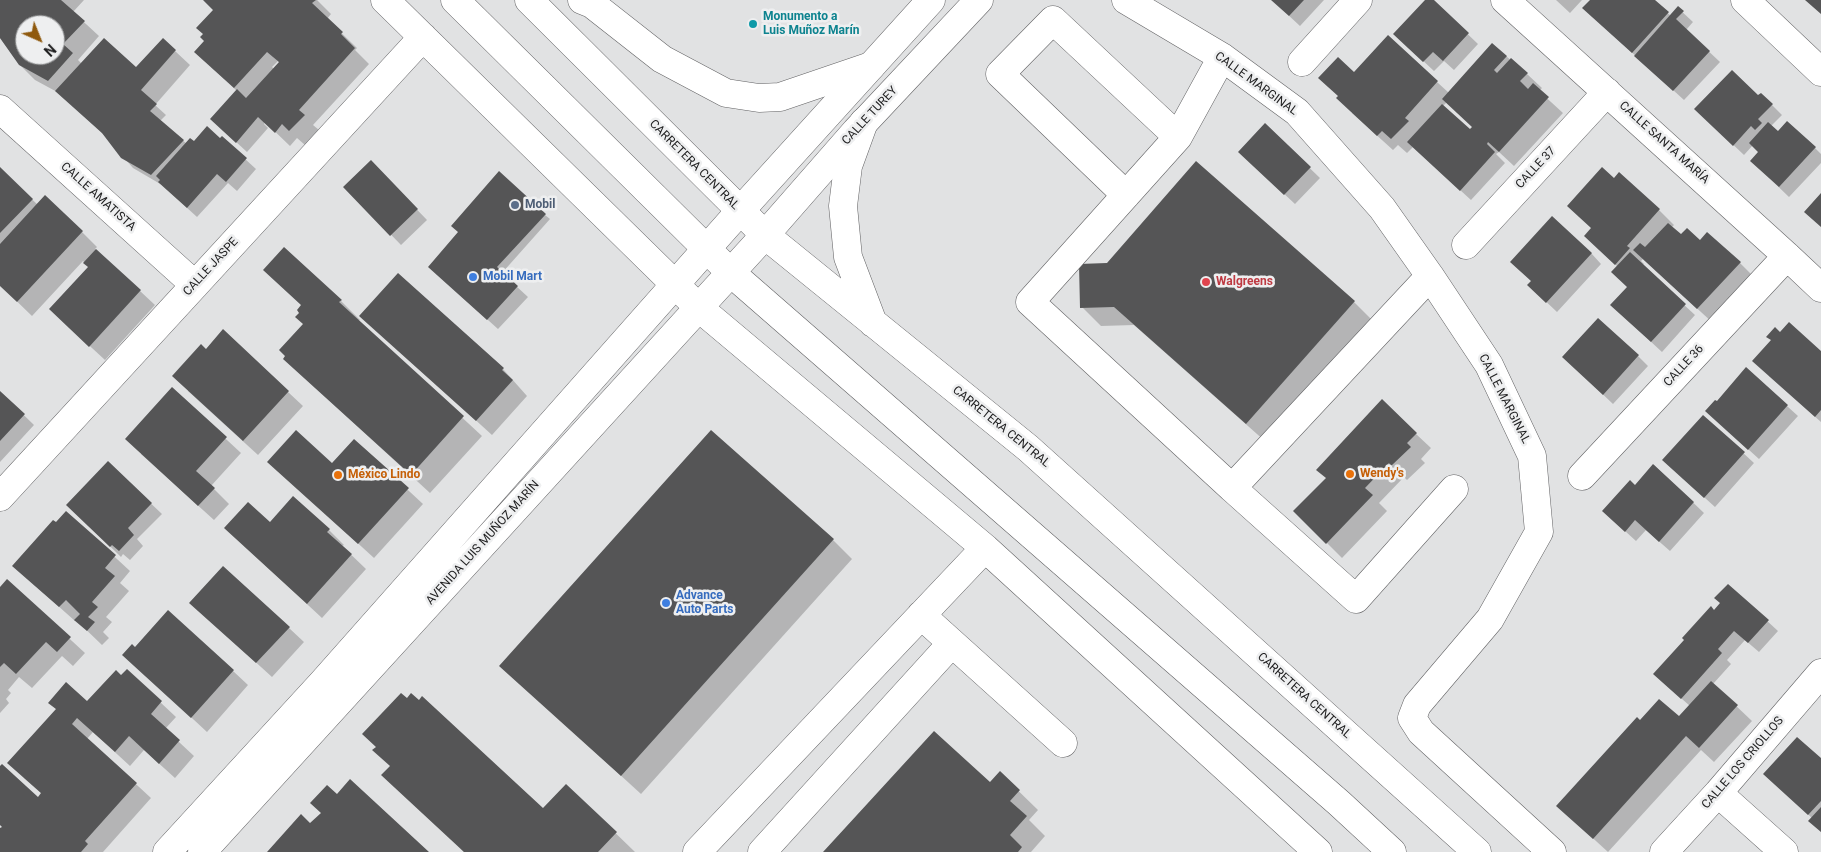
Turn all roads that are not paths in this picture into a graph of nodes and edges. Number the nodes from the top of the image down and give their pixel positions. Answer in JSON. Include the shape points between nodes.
{"nodes":[{"id":1,"x":455,"y":0,"type":"edge"},
{"id":2,"x":529,"y":0,"type":"edge"},
{"id":3,"x":582,"y":0,"type":"edge"},
{"id":4,"x":931,"y":0,"type":"edge"},
{"id":5,"x":979,"y":0,"type":"edge"},
{"id":6,"x":1126,"y":0,"type":"edge"},
{"id":7,"x":1358,"y":0,"type":"edge"},
{"id":8,"x":1505,"y":0,"type":"edge"},
{"id":9,"x":1745,"y":0,"type":"edge"},
{"id":10,"x":391,"y":4,"type":"edge"},
{"id":11,"x":423,"y":37,"type":"junction"},
{"id":12,"x":1222,"y":57,"type":"junction"},
{"id":13,"x":1302,"y":62,"type":"dead end"},
{"id":14,"x":871,"y":66,"type":"junction"},
{"id":15,"x":1821,"y":72,"type":"edge"},
{"id":16,"x":1607,"y":92,"type":"junction"},
{"id":17,"x":0,"y":109,"type":"edge"},
{"id":18,"x":864,"y":122,"type":"junction"},
{"id":19,"x":1178,"y":137,"type":"junction"},
{"id":20,"x":1126,"y":195,"type":"junction"},
{"id":21,"x":740,"y":210,"type":"junction"},
{"id":22,"x":765,"y":235,"type":"junction"},
{"id":23,"x":1466,"y":245,"type":"dead end"},
{"id":24,"x":706,"y":248,"type":"junction"},
{"id":25,"x":1787,"y":256,"type":"junction"},
{"id":26,"x":730,"y":272,"type":"junction"},
{"id":27,"x":1430,"y":276,"type":"junction"},
{"id":28,"x":675,"y":284,"type":"junction"},
{"id":29,"x":195,"y":285,"type":"junction"},
{"id":30,"x":1821,"y":288,"type":"edge"},
{"id":31,"x":698,"y":308,"type":"junction"},
{"id":32,"x":874,"y":324,"type":"junction"},
{"id":33,"x":1582,"y":476,"type":"dead end"},
{"id":34,"x":1232,"y":488,"type":"junction"},
{"id":35,"x":1454,"y":489,"type":"dead end"},
{"id":36,"x":0,"y":497,"type":"edge"},
{"id":37,"x":985,"y":548,"type":"junction"},
{"id":38,"x":921,"y":615,"type":"junction"},
{"id":39,"x":952,"y":643,"type":"junction"},
{"id":40,"x":1821,"y":672,"type":"edge"},
{"id":41,"x":1063,"y":743,"type":"dead end"},
{"id":42,"x":1718,"y":793,"type":"junction"},
{"id":43,"x":167,"y":852,"type":"edge"},
{"id":44,"x":202,"y":852,"type":"edge"},
{"id":45,"x":697,"y":852,"type":"edge"},
{"id":46,"x":762,"y":852,"type":"edge"},
{"id":47,"x":1318,"y":852,"type":"edge"},
{"id":48,"x":1392,"y":852,"type":"edge"},
{"id":49,"x":1477,"y":852,"type":"edge"},
{"id":50,"x":1552,"y":852,"type":"edge"},
{"id":51,"x":1664,"y":852,"type":"edge"},
{"id":52,"x":1784,"y":852,"type":"edge"}],
"edges":[{"from":1,"to":24,"type":"street"},
{"from":2,"to":21,"type":"street","name":"CARRETERA CENTRAL"},
{"from":3,"to":14,"type":"street","via":[[592,4],[662,59],[726,93],[759,98],[780,97]]},
{"from":4,"to":14,"type":"street"},
{"from":5,"to":18,"type":"street","name":"CALLE TUREY"},
{"from":6,"to":12,"type":"street","name":"CALLE MARGINAL"},
{"from":7,"to":13,"type":"street"},
{"from":8,"to":16,"type":"street","name":"CALLE SANTA MARÍA"},
{"from":9,"to":15,"type":"street"},
{"from":10,"to":11,"type":"street"},
{"from":11,"to":28,"type":"street"},
{"from":11,"to":29,"type":"street","name":"CALLE JASPE"},
{"from":12,"to":19,"type":"street"},
{"from":12,"to":27,"type":"street","name":"CALLE MARGINAL","via":[[1297,112],[1382,208]]},
{"from":14,"to":21,"type":"street"},
{"from":16,"to":23,"type":"street","name":"CALLE 37"},
{"from":16,"to":25,"type":"street","name":"CALLE SANTA MARÍA"},
{"from":17,"to":29,"type":"street","name":"CALLE AMATISTA"},
{"from":18,"to":22,"type":"street","name":"CALLE TUREY"},
{"from":18,"to":32,"type":"street","via":[[848,166],[843,206],[848,257]]},
{"from":19,"to":20,"type":"street"},
{"from":19,"to":20,"type":"street","via":[[1054,20],[1000,74]]},
{"from":20,"to":34,"type":"street","via":[[1030,302]]},
{"from":21,"to":22,"type":"street","name":"CARRETERA CENTRAL"},
{"from":21,"to":24,"type":"street"},
{"from":22,"to":26,"type":"street","name":"AVENIDA LUIS MUÑOZ MARÍN"},
{"from":22,"to":32,"type":"street","name":"CARRETERA CENTRAL"},
{"from":24,"to":26,"type":"street"},
{"from":24,"to":28,"type":"street"},
{"from":25,"to":30,"type":"street","name":"CALLE SANTA MARÍA"},
{"from":25,"to":33,"type":"street","name":"CALLE 36"},
{"from":26,"to":31,"type":"street","name":"AVENIDA LUIS MUÑOZ MARÍN"},
{"from":26,"to":48,"type":"street"},
{"from":27,"to":34,"type":"street"},
{"from":27,"to":50,"type":"street","name":"CALLE MARGINAL","via":[[1489,365],[1532,456],[1539,532],[1490,619],[1417,705],[1412,718],[1421,732]]},
{"from":28,"to":31,"type":"street"},
{"from":28,"to":43,"type":"street","via":[[323,682]]},
{"from":29,"to":36,"type":"street","name":"CALLE JASPE"},
{"from":31,"to":37,"type":"street"},
{"from":31,"to":44,"type":"street","name":"AVENIDA LUIS MUÑOZ MARÍN"},
{"from":32,"to":49,"type":"street","name":"CARRETERA CENTRAL","via":[[1028,448]]},
{"from":34,"to":35,"type":"street","via":[[1356,599]]},
{"from":37,"to":38,"type":"street"},
{"from":37,"to":47,"type":"street"},
{"from":38,"to":39,"type":"street"},
{"from":38,"to":45,"type":"street"},
{"from":39,"to":41,"type":"street"},
{"from":39,"to":46,"type":"street"},
{"from":40,"to":42,"type":"street","name":"CALLE LOS CRIOLLOS"},
{"from":42,"to":51,"type":"street","name":"CALLE LOS CRIOLLOS"},
{"from":42,"to":52,"type":"street"}]}
